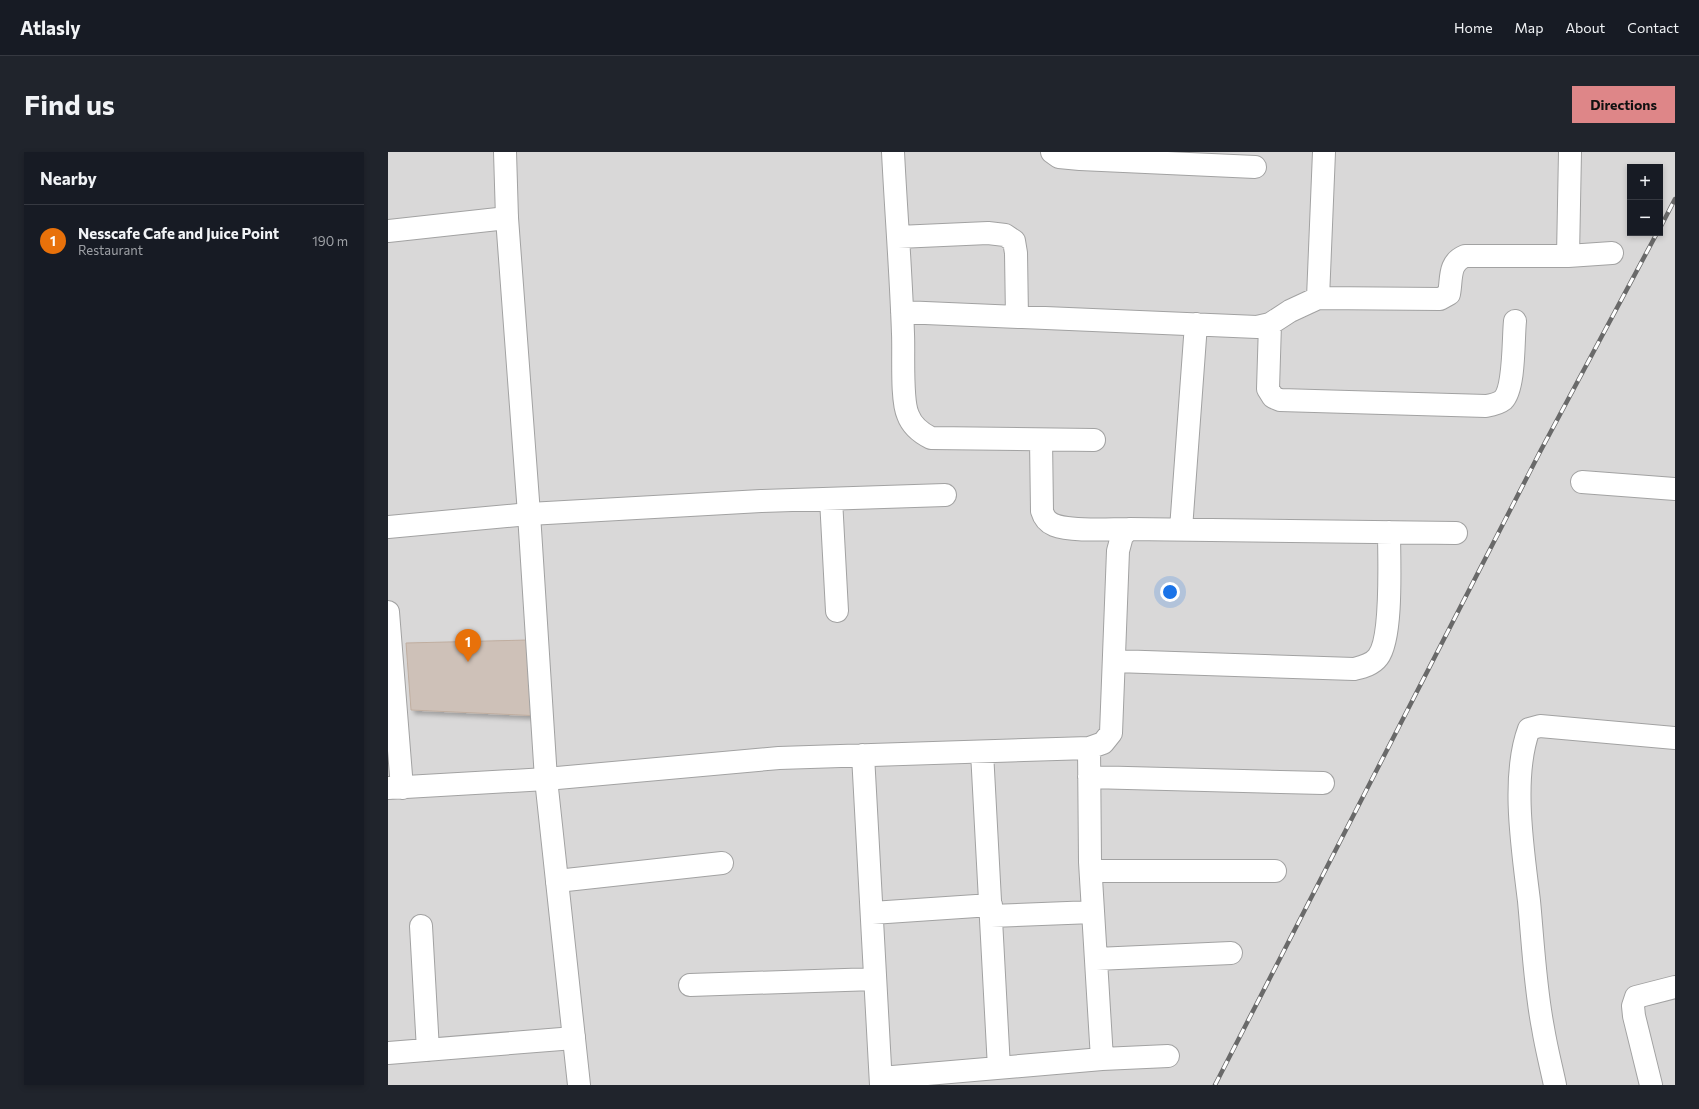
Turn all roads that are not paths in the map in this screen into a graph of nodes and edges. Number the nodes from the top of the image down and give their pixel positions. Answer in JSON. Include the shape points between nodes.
{"nodes":[{"id":1,"x":505,"y":152,"type":"edge"},
{"id":2,"x":893,"y":152,"type":"edge"},
{"id":3,"x":1052,"y":152,"type":"edge"},
{"id":4,"x":1324,"y":152,"type":"edge"},
{"id":5,"x":1570,"y":152,"type":"edge"},
{"id":6,"x":1255,"y":167,"type":"dead end"},
{"id":7,"x":507,"y":218,"type":"junction"},
{"id":8,"x":388,"y":231,"type":"edge"},
{"id":9,"x":898,"y":237,"type":"junction"},
{"id":10,"x":1612,"y":253,"type":"dead end"},
{"id":11,"x":1568,"y":256,"type":"junction"},
{"id":12,"x":1318,"y":298,"type":"junction"},
{"id":13,"x":902,"y":312,"type":"junction"},
{"id":14,"x":1017,"y":317,"type":"junction"},
{"id":15,"x":1514,"y":321,"type":"dead end"},
{"id":16,"x":1196,"y":324,"type":"junction"},
{"id":17,"x":1270,"y":324,"type":"junction"},
{"id":18,"x":1041,"y":440,"type":"junction"},
{"id":19,"x":1094,"y":440,"type":"dead end"},
{"id":20,"x":1582,"y":482,"type":"dead end"},
{"id":21,"x":1675,"y":489,"type":"edge"},
{"id":22,"x":945,"y":495,"type":"dead end"},
{"id":23,"x":831,"y":499,"type":"junction"},
{"id":24,"x":529,"y":514,"type":"junction"},
{"id":25,"x":388,"y":527,"type":"edge"},
{"id":26,"x":1181,"y":529,"type":"junction"},
{"id":27,"x":1129,"y":530,"type":"junction"},
{"id":28,"x":1389,"y":532,"type":"junction"},
{"id":29,"x":1456,"y":533,"type":"dead end"},
{"id":30,"x":838,"y":611,"type":"dead end"},
{"id":31,"x":388,"y":612,"type":"edge"},
{"id":32,"x":1114,"y":661,"type":"junction"},
{"id":33,"x":1675,"y":738,"type":"edge"},
{"id":34,"x":1089,"y":748,"type":"junction"},
{"id":35,"x":982,"y":752,"type":"junction"},
{"id":36,"x":863,"y":755,"type":"junction"},
{"id":37,"x":1089,"y":777,"type":"junction"},
{"id":38,"x":546,"y":779,"type":"junction"},
{"id":39,"x":1323,"y":783,"type":"dead end"},
{"id":40,"x":395,"y":788,"type":"edge"},
{"id":41,"x":722,"y":863,"type":"dead end"},
{"id":42,"x":1090,"y":871,"type":"junction"},
{"id":43,"x":1274,"y":871,"type":"dead end"},
{"id":44,"x":557,"y":881,"type":"junction"},
{"id":45,"x":991,"y":911,"type":"junction"},
{"id":46,"x":1093,"y":912,"type":"junction"},
{"id":47,"x":872,"y":913,"type":"junction"},
{"id":48,"x":421,"y":926,"type":"dead end"},
{"id":49,"x":1231,"y":953,"type":"dead end"},
{"id":50,"x":1096,"y":959,"type":"junction"},
{"id":51,"x":875,"y":979,"type":"junction"},
{"id":52,"x":690,"y":985,"type":"dead end"},
{"id":53,"x":1675,"y":987,"type":"edge"},
{"id":54,"x":574,"y":1038,"type":"junction"},
{"id":55,"x":428,"y":1050,"type":"junction"},
{"id":56,"x":388,"y":1053,"type":"edge"},
{"id":57,"x":1168,"y":1056,"type":"dead end"},
{"id":58,"x":1102,"y":1059,"type":"junction"},
{"id":59,"x":999,"y":1068,"type":"junction"},
{"id":60,"x":881,"y":1082,"type":"edge"},
{"id":61,"x":579,"y":1085,"type":"edge"},
{"id":62,"x":1555,"y":1085,"type":"edge"},
{"id":63,"x":1651,"y":1085,"type":"edge"}],
"edges":[{"from":1,"to":7,"type":"street"},
{"from":2,"to":9,"type":"street"},
{"from":3,"to":6,"type":"street","via":[[1060,157],[1080,159]]},
{"from":4,"to":12,"type":"street"},
{"from":5,"to":11,"type":"street"},
{"from":7,"to":8,"type":"street"},
{"from":7,"to":24,"type":"street"},
{"from":9,"to":13,"type":"street"},
{"from":9,"to":14,"type":"street","via":[[988,233],[1005,236],[1014,241]]},
{"from":10,"to":11,"type":"street"},
{"from":11,"to":12,"type":"street","via":[[1465,256],[1452,266],[1449,294],[1440,299]]},
{"from":12,"to":17,"type":"street"},
{"from":13,"to":14,"type":"street"},
{"from":13,"to":18,"type":"street","via":[[907,414],[921,433],[931,438]]},
{"from":14,"to":16,"type":"street"},
{"from":15,"to":17,"type":"street","via":[[1509,389],[1498,404],[1486,406],[1280,400],[1273,397],[1268,388]]},
{"from":16,"to":17,"type":"street"},
{"from":16,"to":26,"type":"street"},
{"from":18,"to":19,"type":"street"},
{"from":18,"to":27,"type":"street","via":[[1042,511],[1045,519],[1053,525],[1065,527]]},
{"from":20,"to":21,"type":"street"},
{"from":22,"to":23,"type":"street"},
{"from":23,"to":24,"type":"street"},
{"from":23,"to":30,"type":"street"},
{"from":24,"to":25,"type":"street"},
{"from":24,"to":38,"type":"street"},
{"from":26,"to":27,"type":"street"},
{"from":26,"to":28,"type":"street"},
{"from":27,"to":32,"type":"street","via":[[1122,536],[1118,551]]},
{"from":28,"to":29,"type":"street"},
{"from":28,"to":32,"type":"street","via":[[1385,642],[1378,657],[1366,666],[1354,669]]},
{"from":31,"to":40,"type":"street"},
{"from":32,"to":34,"type":"street","via":[[1111,733],[1103,743]]},
{"from":33,"to":62,"type":"street","via":[[1540,726],[1529,729],[1524,741],[1520,762],[1520,798],[1526,878],[1543,1028]]},
{"from":34,"to":35,"type":"street"},
{"from":34,"to":37,"type":"street"},
{"from":35,"to":36,"type":"street"},
{"from":35,"to":45,"type":"street"},
{"from":36,"to":38,"type":"street","via":[[779,758]]},
{"from":36,"to":47,"type":"street"},
{"from":37,"to":39,"type":"street"},
{"from":37,"to":42,"type":"street"},
{"from":38,"to":40,"type":"street"},
{"from":38,"to":44,"type":"street"},
{"from":41,"to":44,"type":"street"},
{"from":42,"to":43,"type":"street"},
{"from":42,"to":46,"type":"street"},
{"from":44,"to":54,"type":"street"},
{"from":45,"to":46,"type":"street"},
{"from":45,"to":47,"type":"street"},
{"from":45,"to":59,"type":"street"},
{"from":46,"to":50,"type":"street"},
{"from":47,"to":51,"type":"street"},
{"from":48,"to":55,"type":"street"},
{"from":49,"to":50,"type":"street"},
{"from":50,"to":58,"type":"street"},
{"from":51,"to":52,"type":"street"},
{"from":51,"to":60,"type":"street"},
{"from":53,"to":63,"type":"street","via":[[1636,997],[1633,1006]]},
{"from":54,"to":55,"type":"street"},
{"from":54,"to":61,"type":"street"},
{"from":55,"to":56,"type":"street"},
{"from":57,"to":58,"type":"street"},
{"from":58,"to":59,"type":"street"},
{"from":59,"to":60,"type":"street"}]}
